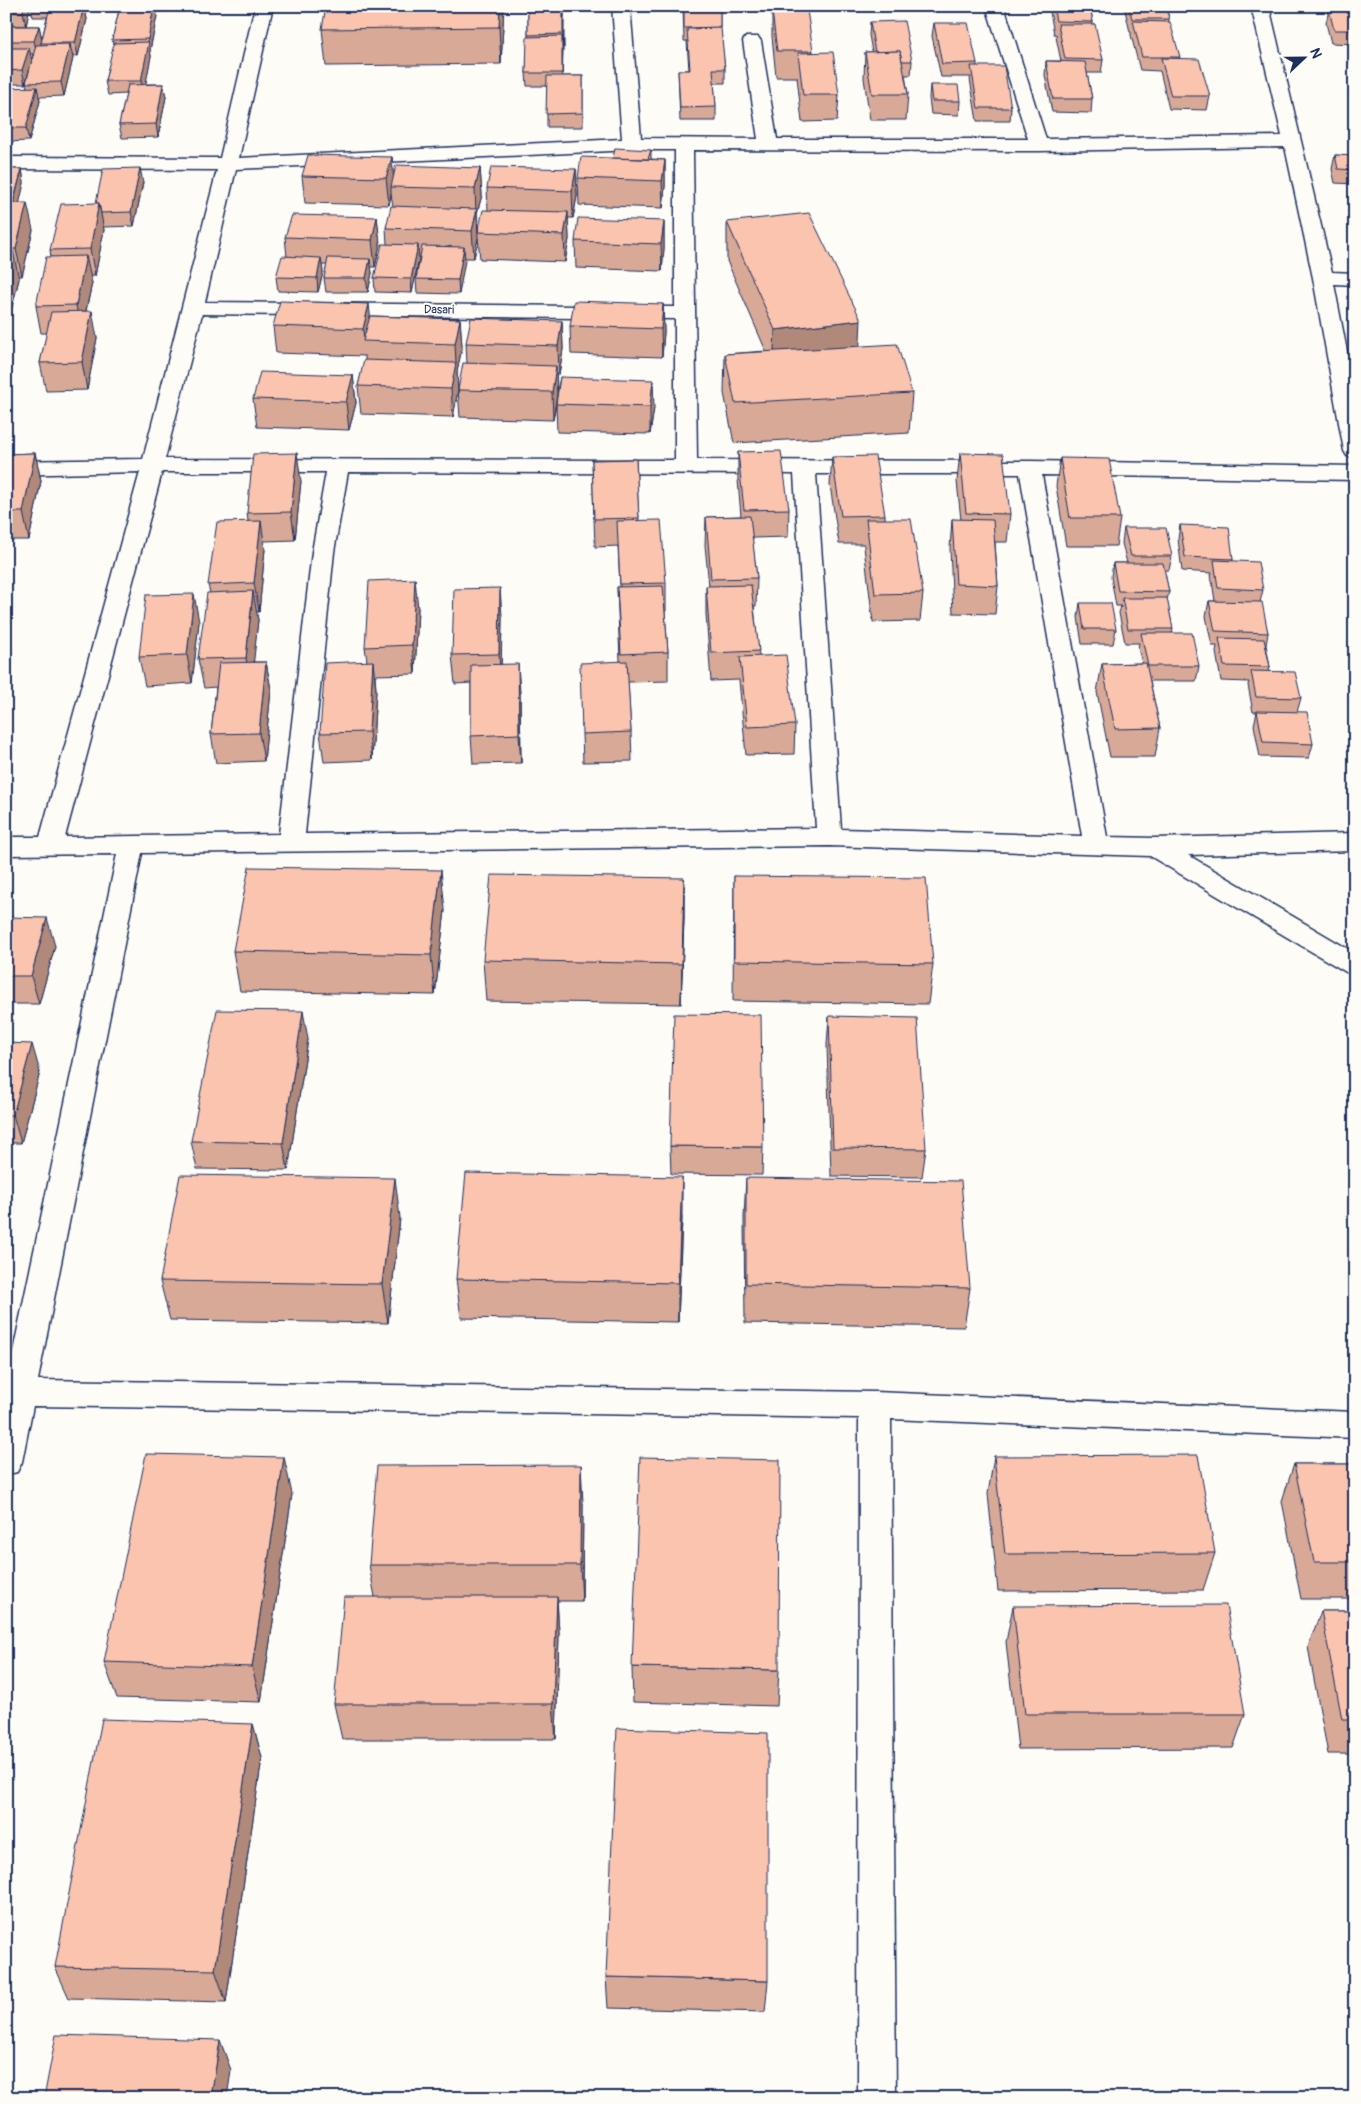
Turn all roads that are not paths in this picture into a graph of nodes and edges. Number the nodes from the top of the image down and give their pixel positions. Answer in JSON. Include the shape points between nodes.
{"nodes":[{"id":1,"x":264,"y":6,"type":"edge"},
{"id":2,"x":621,"y":6,"type":"edge"},
{"id":3,"x":995,"y":6,"type":"edge"},
{"id":4,"x":1260,"y":6,"type":"edge"},
{"id":5,"x":752,"y":41,"type":"dead end"},
{"id":6,"x":1293,"y":141,"type":"junction"},
{"id":7,"x":768,"y":143,"type":"junction"},
{"id":8,"x":632,"y":144,"type":"junction"},
{"id":9,"x":684,"y":144,"type":"junction"},
{"id":10,"x":1039,"y":145,"type":"junction"},
{"id":11,"x":6,"y":163,"type":"edge"},
{"id":12,"x":230,"y":164,"type":"junction"},
{"id":13,"x":1323,"y":278,"type":"junction"},
{"id":14,"x":1355,"y":278,"type":"edge"},
{"id":15,"x":193,"y":308,"type":"junction"},
{"id":16,"x":685,"y":313,"type":"junction"},
{"id":17,"x":1354,"y":439,"type":"edge"},
{"id":18,"x":153,"y":465,"type":"junction"},
{"id":19,"x":338,"y":466,"type":"junction"},
{"id":20,"x":6,"y":468,"type":"edge"},
{"id":21,"x":686,"y":468,"type":"junction"},
{"id":22,"x":805,"y":468,"type":"junction"},
{"id":23,"x":1030,"y":468,"type":"junction"},
{"id":24,"x":1355,"y":473,"type":"edge"},
{"id":25,"x":829,"y":837,"type":"junction"},
{"id":26,"x":1355,"y":842,"type":"edge"},
{"id":27,"x":292,"y":844,"type":"junction"},
{"id":28,"x":1096,"y":844,"type":"junction"},
{"id":29,"x":50,"y":845,"type":"junction"},
{"id":30,"x":132,"y":845,"type":"junction"},
{"id":31,"x":6,"y":846,"type":"edge"},
{"id":32,"x":1155,"y":847,"type":"junction"},
{"id":33,"x":1355,"y":965,"type":"edge"},
{"id":34,"x":19,"y":1393,"type":"junction"},
{"id":35,"x":875,"y":1405,"type":"junction"},
{"id":36,"x":1355,"y":1425,"type":"edge"},
{"id":37,"x":6,"y":1462,"type":"edge"},
{"id":38,"x":877,"y":2098,"type":"edge"}],
"edges":[{"from":1,"to":12,"type":"street"},
{"from":2,"to":8,"type":"street"},
{"from":3,"to":10,"type":"street"},
{"from":4,"to":6,"type":"street"},
{"from":5,"to":7,"type":"street"},
{"from":6,"to":10,"type":"street"},
{"from":6,"to":13,"type":"street"},
{"from":7,"to":9,"type":"street"},
{"from":7,"to":10,"type":"street"},
{"from":8,"to":9,"type":"street"},
{"from":8,"to":12,"type":"street"},
{"from":9,"to":16,"type":"street"},
{"from":11,"to":12,"type":"street"},
{"from":12,"to":15,"type":"street"},
{"from":13,"to":14,"type":"street"},
{"from":13,"to":17,"type":"street"},
{"from":15,"to":16,"type":"street","name":"Dasari"},
{"from":15,"to":18,"type":"street"},
{"from":16,"to":21,"type":"street"},
{"from":18,"to":19,"type":"street"},
{"from":18,"to":20,"type":"street"},
{"from":18,"to":29,"type":"street"},
{"from":19,"to":21,"type":"street"},
{"from":19,"to":27,"type":"street","via":[[323,552]]},
{"from":21,"to":22,"type":"street"},
{"from":22,"to":23,"type":"street"},
{"from":22,"to":25,"type":"street"},
{"from":23,"to":24,"type":"street"},
{"from":23,"to":28,"type":"street"},
{"from":25,"to":27,"type":"street"},
{"from":25,"to":28,"type":"street"},
{"from":26,"to":32,"type":"street"},
{"from":27,"to":30,"type":"street"},
{"from":28,"to":32,"type":"street"},
{"from":29,"to":30,"type":"street"},
{"from":29,"to":31,"type":"street"},
{"from":30,"to":34,"type":"street"},
{"from":32,"to":33,"type":"street"},
{"from":34,"to":35,"type":"street"},
{"from":34,"to":37,"type":"street"},
{"from":35,"to":36,"type":"street"},
{"from":35,"to":38,"type":"street"}]}
